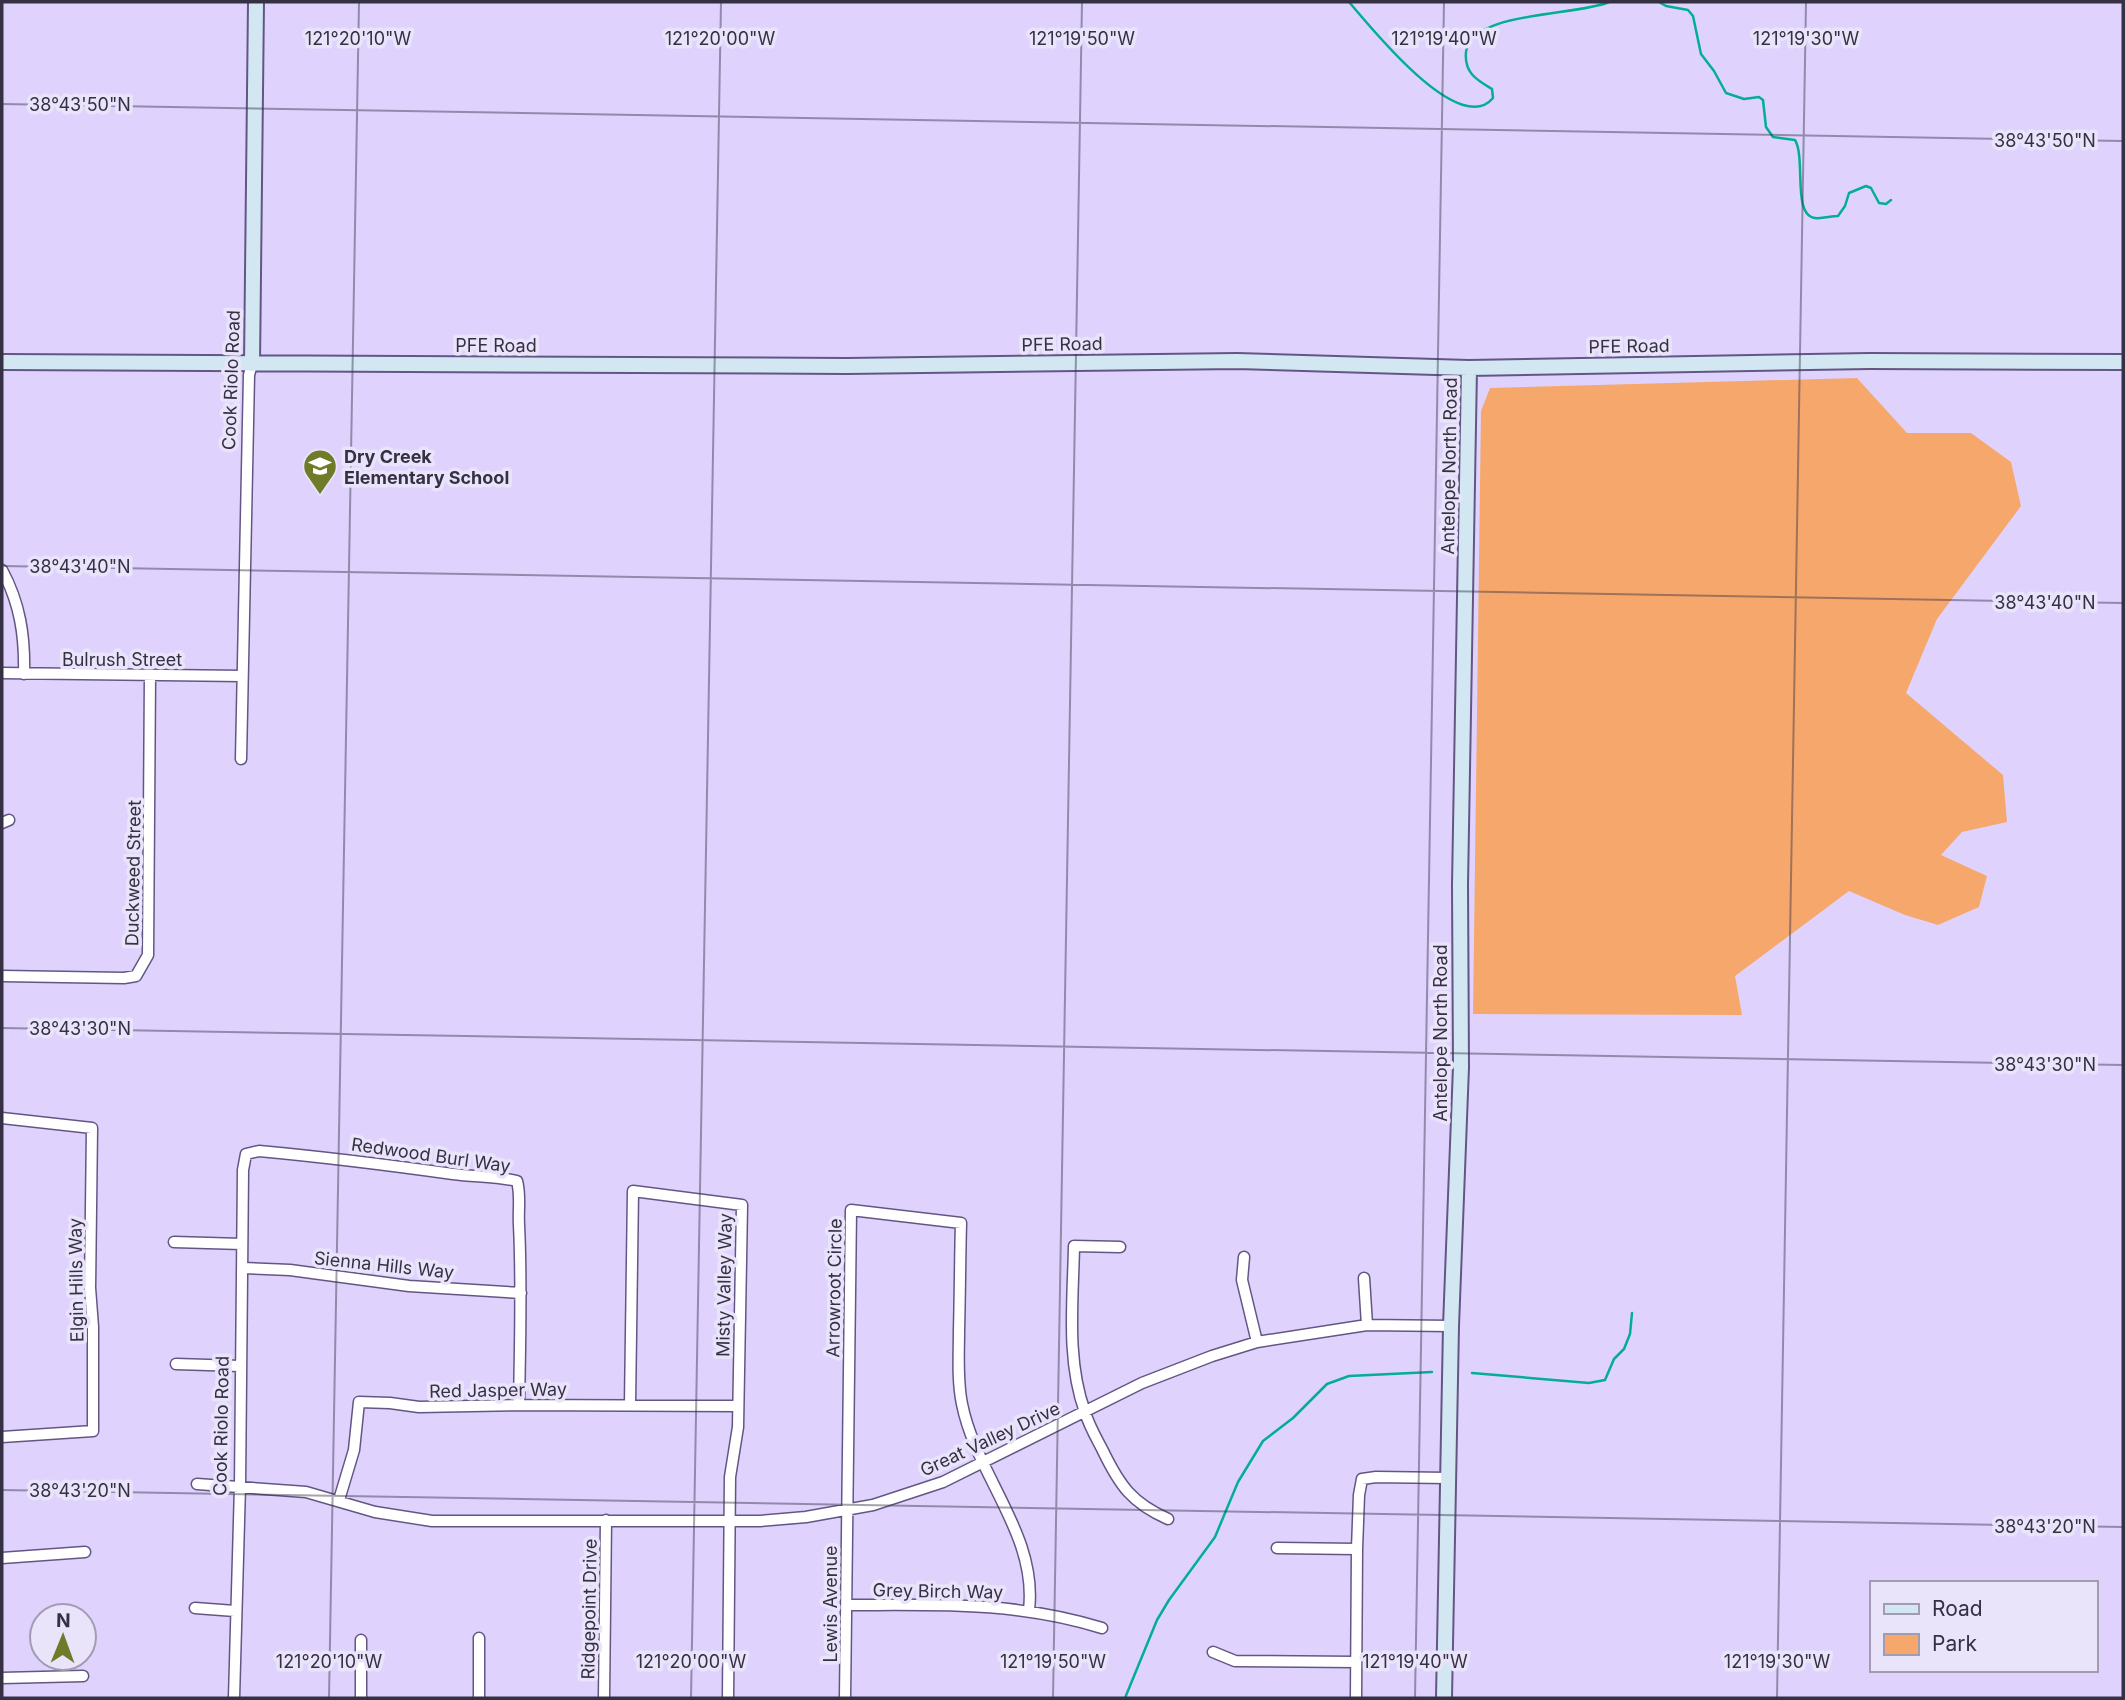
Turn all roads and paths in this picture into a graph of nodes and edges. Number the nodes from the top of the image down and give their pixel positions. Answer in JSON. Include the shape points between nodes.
{"nodes":[{"id":1,"x":256,"y":2,"type":"edge"},
{"id":2,"x":2,"y":362,"type":"edge"},
{"id":3,"x":2123,"y":362,"type":"edge"},
{"id":4,"x":252,"y":364,"type":"junction"},
{"id":5,"x":1469,"y":368,"type":"junction"},
{"id":6,"x":2,"y":570,"type":"edge"},
{"id":7,"x":2,"y":673,"type":"edge"},
{"id":8,"x":24,"y":674,"type":"junction"},
{"id":9,"x":150,"y":675,"type":"junction"},
{"id":10,"x":242,"y":676,"type":"junction"},
{"id":11,"x":242,"y":759,"type":"dead end"},
{"id":12,"x":2,"y":976,"type":"edge"},
{"id":13,"x":2,"y":1118,"type":"edge"},
{"id":14,"x":246,"y":1154,"type":"joint"},
{"id":15,"x":174,"y":1242,"type":"dead end"},
{"id":16,"x":242,"y":1244,"type":"junction"},
{"id":17,"x":1120,"y":1247,"type":"dead end"},
{"id":18,"x":1244,"y":1257,"type":"dead end"},
{"id":19,"x":243,"y":1268,"type":"junction"},
{"id":20,"x":1364,"y":1278,"type":"dead end"},
{"id":21,"x":521,"y":1293,"type":"junction"},
{"id":22,"x":1367,"y":1325,"type":"junction"},
{"id":23,"x":1451,"y":1326,"type":"junction"},
{"id":24,"x":1257,"y":1342,"type":"junction"},
{"id":25,"x":176,"y":1364,"type":"dead end"},
{"id":26,"x":240,"y":1366,"type":"junction"},
{"id":27,"x":519,"y":1405,"type":"junction"},
{"id":28,"x":630,"y":1405,"type":"junction"},
{"id":29,"x":738,"y":1406,"type":"junction"},
{"id":30,"x":1084,"y":1412,"type":"junction"},
{"id":31,"x":2,"y":1437,"type":"edge"},
{"id":32,"x":983,"y":1462,"type":"junction"},
{"id":33,"x":1448,"y":1478,"type":"junction"},
{"id":34,"x":197,"y":1484,"type":"dead end"},
{"id":35,"x":240,"y":1486,"type":"junction"},
{"id":36,"x":339,"y":1500,"type":"junction"},
{"id":37,"x":846,"y":1510,"type":"junction"},
{"id":38,"x":1168,"y":1519,"type":"dead end"},
{"id":39,"x":606,"y":1520,"type":"junction"},
{"id":40,"x":730,"y":1520,"type":"junction"},
{"id":41,"x":1277,"y":1548,"type":"dead end"},
{"id":42,"x":1357,"y":1549,"type":"junction"},
{"id":43,"x":86,"y":1552,"type":"dead end"},
{"id":44,"x":2,"y":1558,"type":"edge"},
{"id":45,"x":846,"y":1605,"type":"junction"},
{"id":46,"x":195,"y":1608,"type":"dead end"},
{"id":47,"x":1028,"y":1610,"type":"junction"},
{"id":48,"x":235,"y":1611,"type":"junction"},
{"id":49,"x":1102,"y":1628,"type":"dead end"},
{"id":50,"x":479,"y":1638,"type":"dead end"},
{"id":51,"x":361,"y":1640,"type":"dead end"},
{"id":52,"x":1213,"y":1652,"type":"dead end"},
{"id":53,"x":1356,"y":1662,"type":"junction"},
{"id":54,"x":83,"y":1676,"type":"dead end"},
{"id":55,"x":2,"y":1678,"type":"edge"},
{"id":56,"x":234,"y":1698,"type":"edge"},
{"id":57,"x":361,"y":1698,"type":"edge"},
{"id":58,"x":479,"y":1698,"type":"edge"},
{"id":59,"x":604,"y":1698,"type":"edge"},
{"id":60,"x":728,"y":1698,"type":"edge"},
{"id":61,"x":845,"y":1698,"type":"edge"},
{"id":62,"x":1356,"y":1698,"type":"edge"},
{"id":63,"x":1444,"y":1698,"type":"edge"}],
"edges":[{"from":1,"to":4,"type":"main road","name":"Cook Riolo Road"},
{"from":2,"to":4,"type":"main road","name":"PFE Road"},
{"from":3,"to":5,"type":"main road","name":"PFE Road"},
{"from":4,"to":5,"type":"main road","name":"PFE Road","via":[[847,366],[1237,361]]},
{"from":4,"to":10,"type":"street","name":"Cook Riolo Road"},
{"from":5,"to":23,"type":"main road","name":"Antelope North Road","via":[[1461,1067]]},
{"from":6,"to":8,"type":"street","via":[[17,602],[25,646]]},
{"from":7,"to":8,"type":"street","name":"Bulrush Street"},
{"from":8,"to":9,"type":"street","name":"Bulrush Street"},
{"from":9,"to":10,"type":"street","name":"Bulrush Street"},
{"from":9,"to":12,"type":"street","name":"Duckweed Street","via":[[148,954],[144,964],[136,976],[124,978]]},
{"from":10,"to":11,"type":"street","name":"Cook Riolo Road"},
{"from":13,"to":31,"type":"street","name":"Elgin Hills Way","via":[[92,1128],[93,1431]]},
{"from":14,"to":16,"type":"street","name":"Cook Riolo Road"},
{"from":14,"to":21,"type":"street","name":"Redwood Burl Way","via":[[259,1151],[366,1161],[517,1181]]},
{"from":15,"to":16,"type":"street"},
{"from":16,"to":19,"type":"street","name":"Cook Riolo Road"},
{"from":17,"to":30,"type":"street","via":[[1074,1246],[1072,1351]]},
{"from":18,"to":24,"type":"street","via":[[1242,1280]]},
{"from":19,"to":21,"type":"street","name":"Sienna Hills Way"},
{"from":19,"to":26,"type":"street","name":"Cook Riolo Road"},
{"from":20,"to":22,"type":"street"},
{"from":21,"to":27,"type":"street","name":"Redwood Burl Way"},
{"from":22,"to":23,"type":"street","name":"Great Valley Drive"},
{"from":22,"to":24,"type":"street","name":"Great Valley Drive"},
{"from":23,"to":33,"type":"main road","name":"Antelope North Road"},
{"from":24,"to":30,"type":"street","name":"Great Valley Drive","via":[[1142,1383]]},
{"from":25,"to":26,"type":"street"},
{"from":26,"to":35,"type":"street","name":"Cook Riolo Road"},
{"from":27,"to":28,"type":"street","name":"Red Jasper Way"},
{"from":27,"to":36,"type":"street","name":"Red Jasper Way","via":[[419,1407],[359,1402],[354,1450]]},
{"from":28,"to":29,"type":"street","name":"Red Jasper Way"},
{"from":28,"to":29,"type":"street","name":"Misty Valley Way","via":[[634,1191],[742,1205]]},
{"from":29,"to":40,"type":"street","name":"Misty Valley Way"},
{"from":30,"to":32,"type":"street","name":"Great Valley Drive"},
{"from":30,"to":38,"type":"street","via":[[1124,1489],[1148,1510]]},
{"from":32,"to":37,"type":"street","name":"Great Valley Drive","via":[[906,1495]]},
{"from":32,"to":37,"type":"street","name":"Arrowroot Circle","via":[[960,1389],[961,1223],[851,1210]]},
{"from":32,"to":47,"type":"street","via":[[1026,1558],[1031,1589]]},
{"from":33,"to":42,"type":"street","via":[[1362,1479]]},
{"from":33,"to":63,"type":"main road","name":"Antelope North Road"},
{"from":34,"to":35,"type":"street","name":"Great Valley Drive"},
{"from":35,"to":36,"type":"street","name":"Great Valley Drive"},
{"from":35,"to":48,"type":"street","name":"Cook Riolo Road"},
{"from":36,"to":39,"type":"street","name":"Great Valley Drive","via":[[375,1512],[432,1521]]},
{"from":37,"to":40,"type":"street","name":"Great Valley Drive","via":[[794,1518]]},
{"from":37,"to":45,"type":"street","name":"Lewis Avenue"},
{"from":39,"to":40,"type":"street","name":"Great Valley Drive"},
{"from":39,"to":59,"type":"street","name":"Ridgepoint Drive"},
{"from":40,"to":60,"type":"street","name":"Misty Valley Way"},
{"from":41,"to":42,"type":"street"},
{"from":42,"to":53,"type":"street"},
{"from":43,"to":44,"type":"street"},
{"from":45,"to":47,"type":"street","name":"Grey Birch Way"},
{"from":45,"to":61,"type":"street","name":"Lewis Avenue"},
{"from":46,"to":48,"type":"street"},
{"from":47,"to":49,"type":"street","name":"Grey Birch Way"},
{"from":48,"to":56,"type":"street","name":"Cook Riolo Road"},
{"from":50,"to":58,"type":"street"},
{"from":51,"to":57,"type":"street"},
{"from":52,"to":53,"type":"street","via":[[1235,1661]]},
{"from":53,"to":62,"type":"street"},
{"from":54,"to":55,"type":"street"}]}
